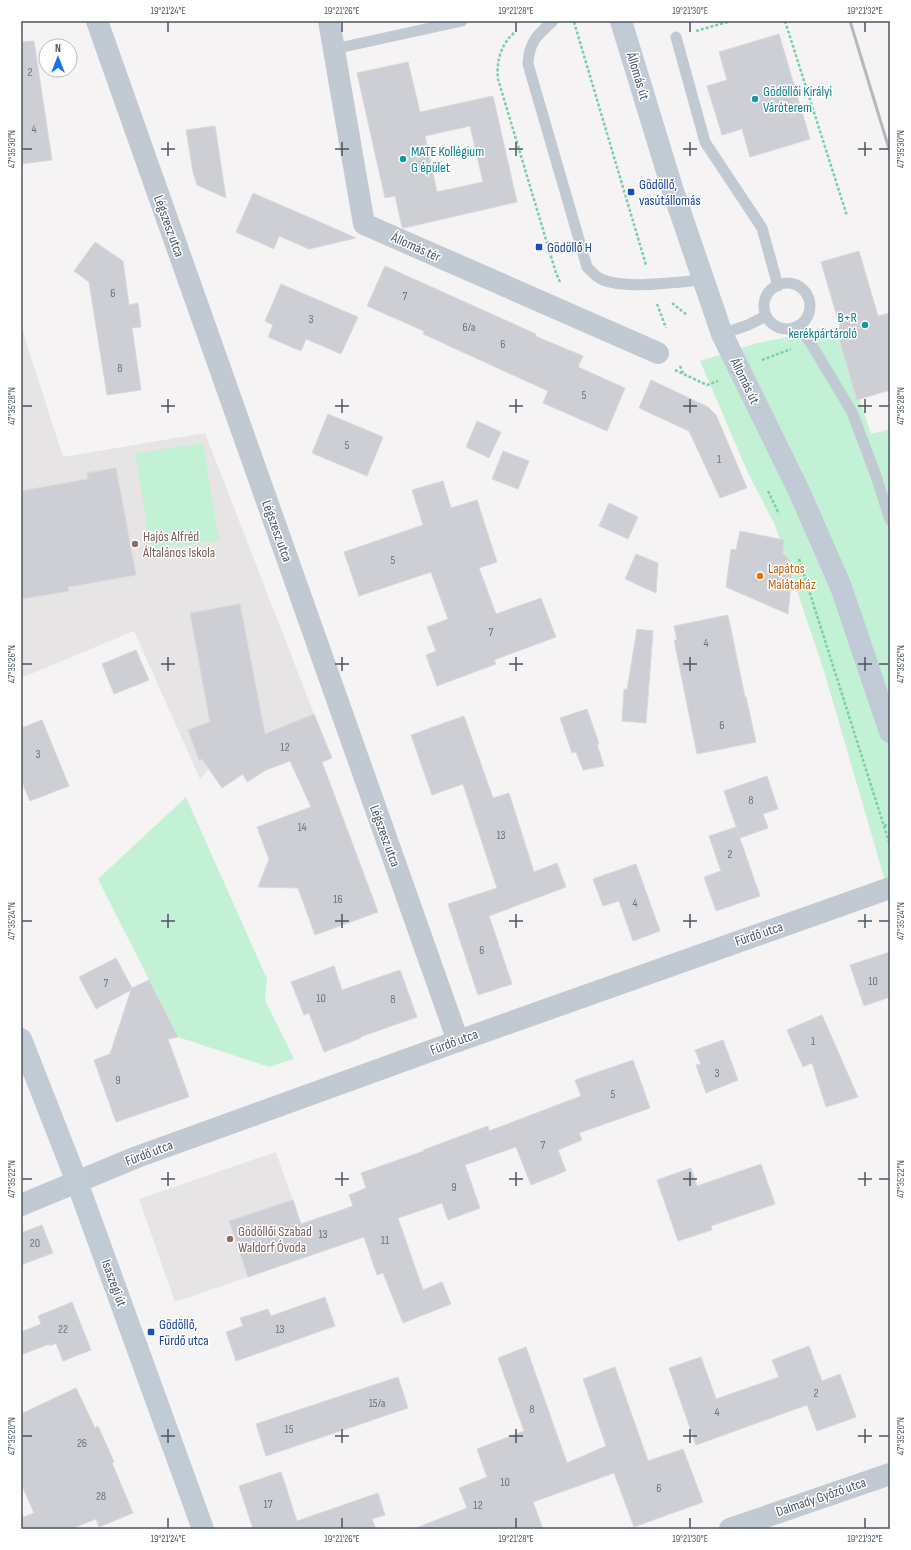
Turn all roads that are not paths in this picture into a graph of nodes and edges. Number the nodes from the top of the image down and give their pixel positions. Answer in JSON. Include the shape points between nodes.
{"nodes":[{"id":1,"x":97,"y":21,"type":"edge"},
{"id":2,"x":329,"y":21,"type":"edge"},
{"id":3,"x":462,"y":21,"type":"edge"},
{"id":4,"x":553,"y":21,"type":"edge"},
{"id":5,"x":621,"y":21,"type":"edge"},
{"id":6,"x":676,"y":37,"type":"road end"},
{"id":7,"x":334,"y":49,"type":"junction"},
{"id":8,"x":703,"y":280,"type":"junction"},
{"id":9,"x":778,"y":286,"type":"junction"},
{"id":10,"x":766,"y":316,"type":"junction"},
{"id":11,"x":798,"y":326,"type":"junction"},
{"id":12,"x":722,"y":334,"type":"junction"},
{"id":13,"x":658,"y":353,"type":"dead end"},
{"id":14,"x":890,"y":520,"type":"edge"},
{"id":15,"x":890,"y":732,"type":"edge"},
{"id":16,"x":890,"y":888,"type":"edge"},
{"id":17,"x":21,"y":1038,"type":"edge"},
{"id":18,"x":458,"y":1041,"type":"junction"},
{"id":19,"x":77,"y":1182,"type":"junction"},
{"id":20,"x":21,"y":1205,"type":"edge"},
{"id":21,"x":890,"y":1474,"type":"edge"},
{"id":22,"x":203,"y":1529,"type":"edge"},
{"id":23,"x":730,"y":1529,"type":"edge"}],
"edges":[{"from":1,"to":18,"type":"street","name":"Légszesz utca"},
{"from":2,"to":7,"type":"street","name":"Állomás tér"},
{"from":3,"to":7,"type":"lane"},
{"from":4,"to":8,"type":"lane","via":[[531,43],[528,64],[587,267],[601,279],[620,283]]},
{"from":5,"to":8,"type":"main road","name":"Állomás út"},
{"from":6,"to":9,"type":"lane","via":[[705,142],[762,228]]},
{"from":7,"to":13,"type":"street","name":"Állomás tér","via":[[364,224]]},
{"from":8,"to":12,"type":"main road","name":"Állomás út"},
{"from":9,"to":10,"type":"lane","via":[[769,291],[763,303]]},
{"from":9,"to":11,"type":"lane","via":[[792,283],[802,288],[808,298],[810,308],[806,318]]},
{"from":10,"to":11,"type":"lane","via":[[774,326],[786,329]]},
{"from":10,"to":12,"type":"lane"},
{"from":11,"to":14,"type":"lane","via":[[852,412]]},
{"from":12,"to":15,"type":"main road","name":"Állomás út","via":[[802,498],[841,587]]},
{"from":16,"to":18,"type":"street","name":"Fürdő utca"},
{"from":17,"to":19,"type":"main road","name":"Isaszegi út"},
{"from":18,"to":19,"type":"street","name":"Fürdő utca","via":[[137,1156]]},
{"from":19,"to":20,"type":"street","name":"Fürdő utca"},
{"from":19,"to":22,"type":"main road","name":"Isaszegi út"},
{"from":21,"to":23,"type":"street","name":"Dalmady Győző utca"}]}
